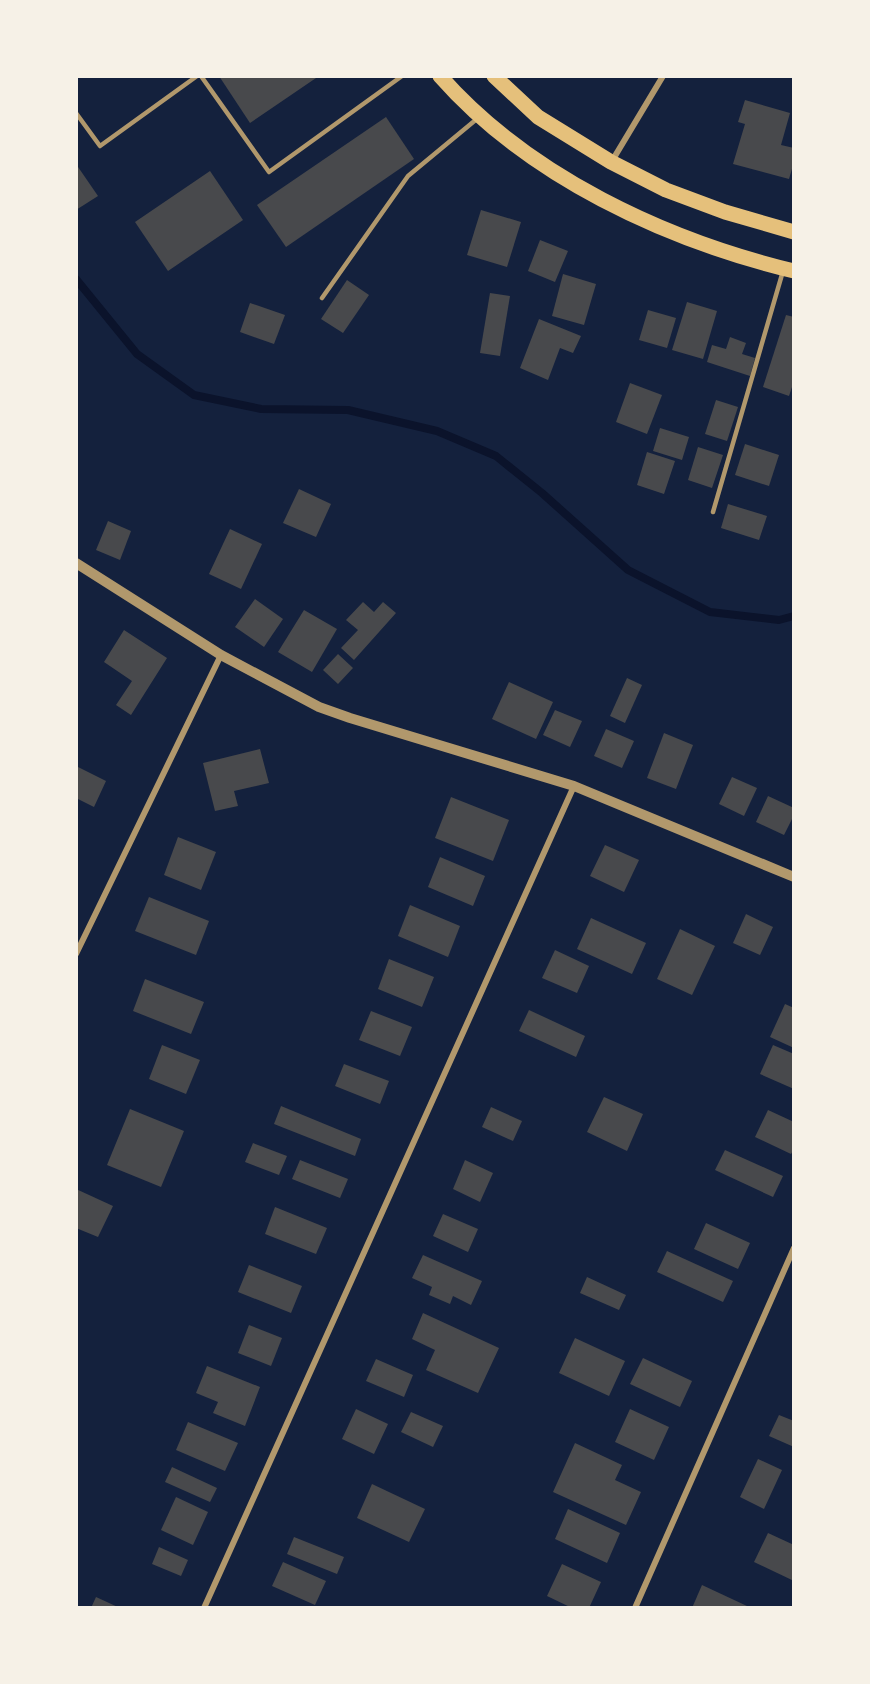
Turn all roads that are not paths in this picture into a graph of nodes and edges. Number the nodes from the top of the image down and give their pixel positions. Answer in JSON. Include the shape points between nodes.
{"nodes":[{"id":1,"x":199,"y":76,"type":"edge"},
{"id":2,"x":402,"y":76,"type":"edge"},
{"id":3,"x":440,"y":76,"type":"edge"},
{"id":4,"x":494,"y":76,"type":"edge"},
{"id":5,"x":663,"y":76,"type":"edge"},
{"id":6,"x":76,"y":113,"type":"edge"},
{"id":7,"x":479,"y":118,"type":"junction"},
{"id":8,"x":611,"y":162,"type":"junction"},
{"id":9,"x":794,"y":232,"type":"edge"},
{"id":10,"x":789,"y":269,"type":"edge"},
{"id":11,"x":322,"y":298,"type":"dead end"},
{"id":12,"x":713,"y":512,"type":"dead end"},
{"id":13,"x":76,"y":563,"type":"edge"},
{"id":14,"x":221,"y":655,"type":"junction"},
{"id":15,"x":574,"y":786,"type":"junction"},
{"id":16,"x":794,"y":876,"type":"edge"},
{"id":17,"x":76,"y":954,"type":"edge"},
{"id":18,"x":794,"y":1248,"type":"edge"},
{"id":19,"x":204,"y":1608,"type":"edge"},
{"id":20,"x":634,"y":1608,"type":"edge"}],
"edges":[{"from":1,"to":2,"type":"lane","via":[[269,172]]},
{"from":1,"to":6,"type":"lane","via":[[100,146]]},
{"from":3,"to":7,"type":"main road"},
{"from":4,"to":8,"type":"main road","via":[[538,117]]},
{"from":5,"to":8,"type":"street"},
{"from":7,"to":10,"type":"main road","via":[[589,193],[654,225]]},
{"from":7,"to":11,"type":"lane","via":[[408,176]]},
{"from":8,"to":9,"type":"main road","via":[[666,190]]},
{"from":10,"to":12,"type":"lane"},
{"from":13,"to":14,"type":"street"},
{"from":14,"to":15,"type":"street","via":[[318,707]]},
{"from":14,"to":17,"type":"street"},
{"from":15,"to":16,"type":"street"},
{"from":15,"to":19,"type":"street"},
{"from":18,"to":20,"type":"street"}]}
